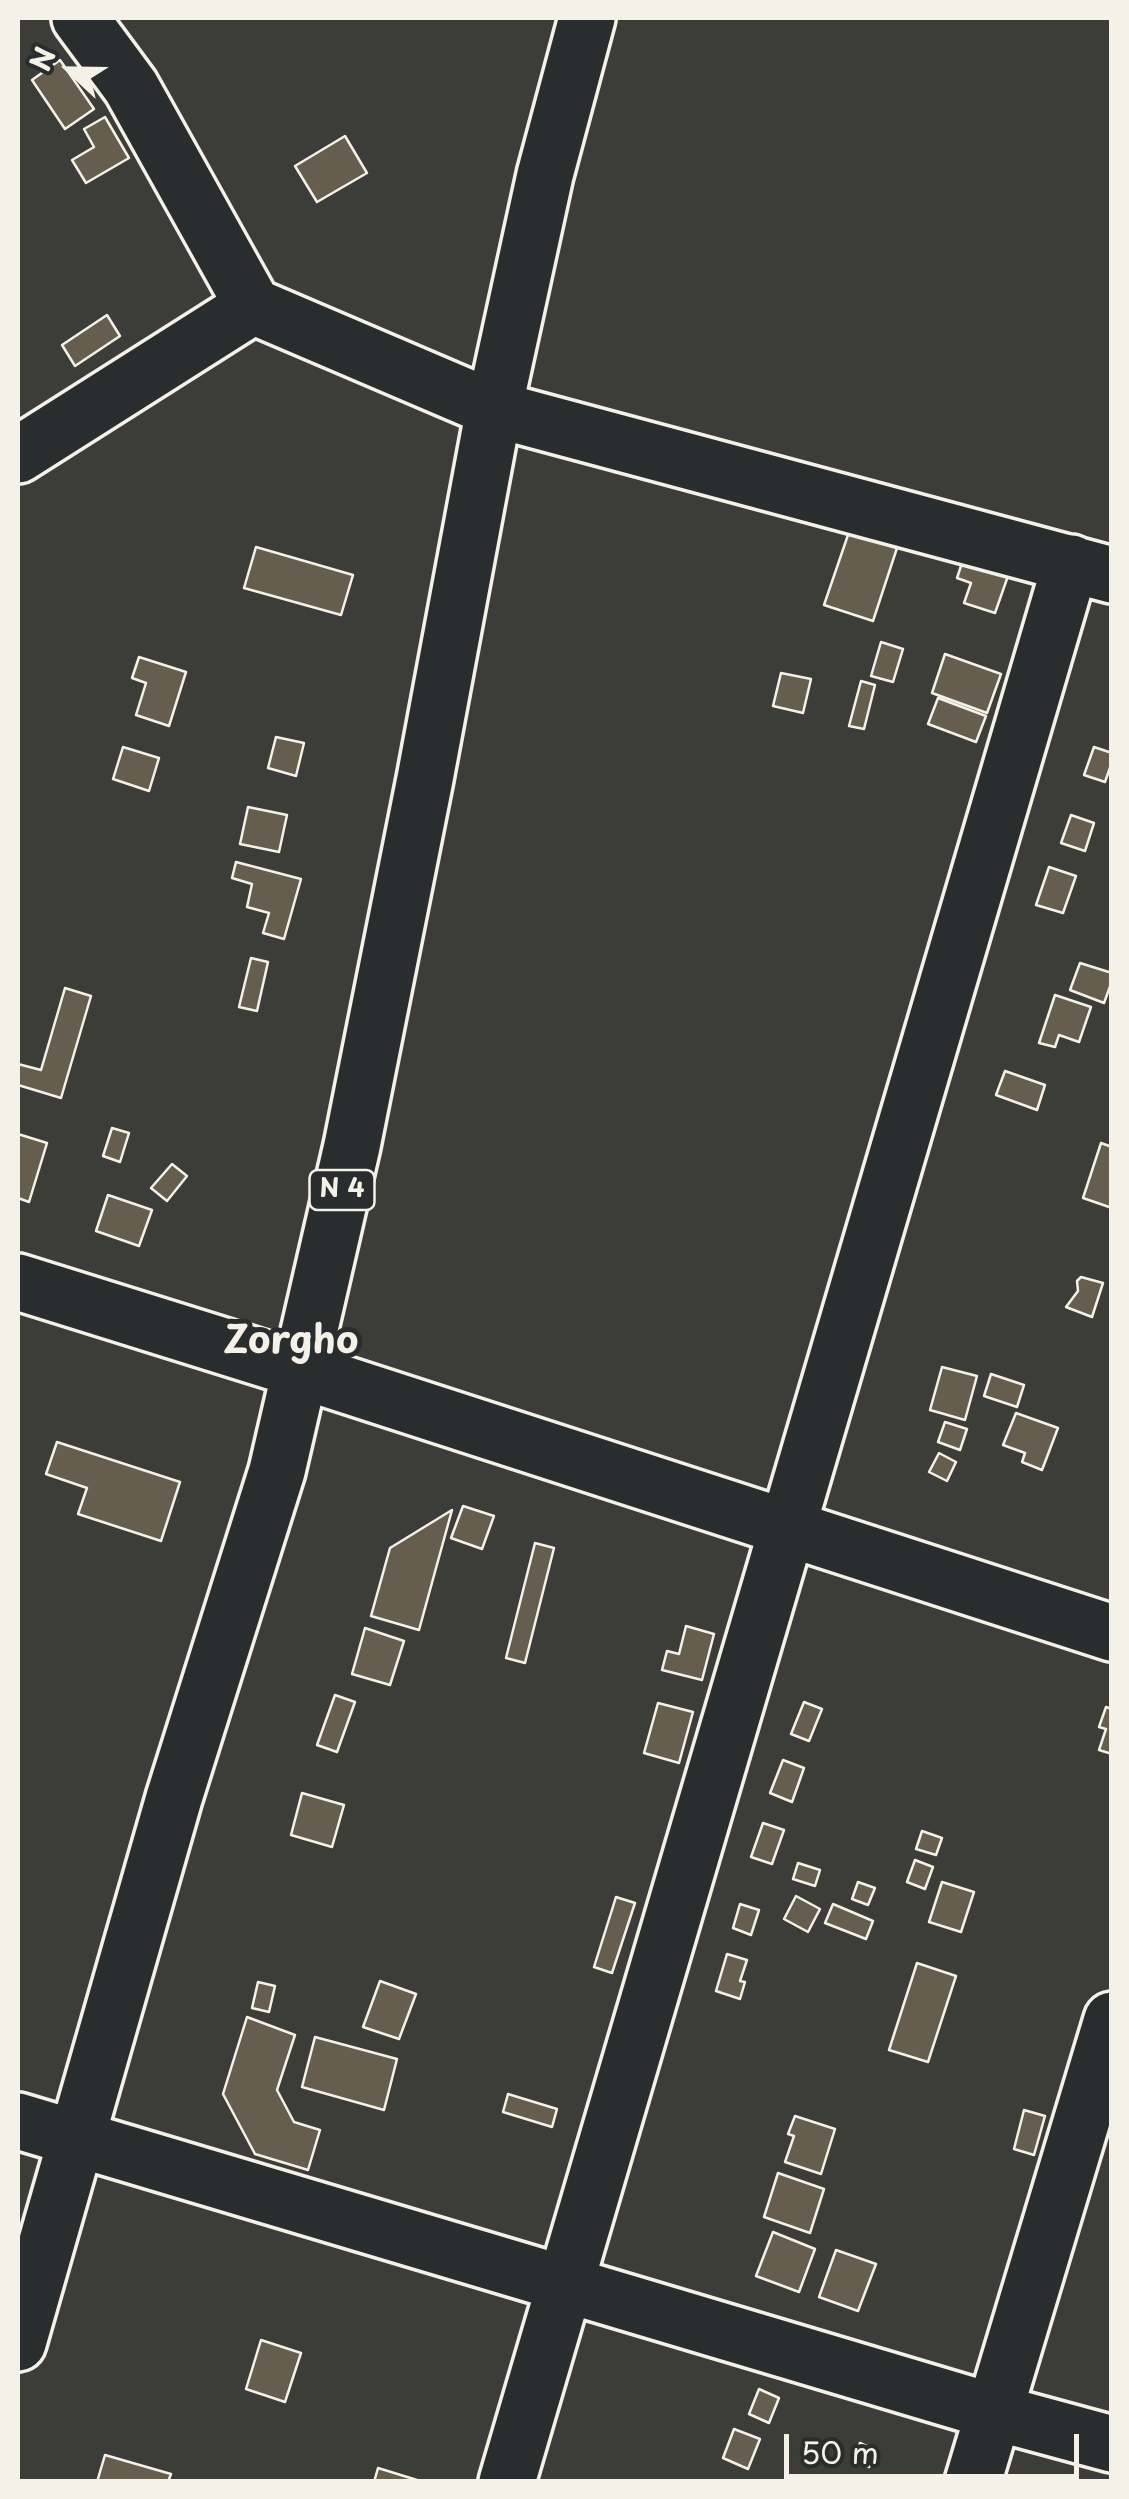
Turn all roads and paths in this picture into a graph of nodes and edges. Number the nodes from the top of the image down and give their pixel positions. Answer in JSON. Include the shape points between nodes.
{"nodes":[{"id":1,"x":80,"y":18,"type":"edge"},
{"id":2,"x":587,"y":18,"type":"edge"},
{"id":3,"x":253,"y":306,"type":"junction"},
{"id":4,"x":494,"y":409,"type":"junction"},
{"id":5,"x":18,"y":456,"type":"edge"},
{"id":6,"x":1091,"y":569,"type":"edge"},
{"id":7,"x":18,"y":1282,"type":"edge"},
{"id":8,"x":300,"y":1370,"type":"junction"},
{"id":9,"x":787,"y":1529,"type":"junction"},
{"id":10,"x":1112,"y":1632,"type":"edge"},
{"id":11,"x":1112,"y":2020,"type":"edge"},
{"id":12,"x":18,"y":2121,"type":"edge"},
{"id":13,"x":77,"y":2139,"type":"junction"},
{"id":14,"x":564,"y":2284,"type":"junction"},
{"id":15,"x":18,"y":2343,"type":"edge"},
{"id":16,"x":994,"y":2412,"type":"junction"},
{"id":17,"x":1112,"y":2444,"type":"edge"},
{"id":18,"x":507,"y":2482,"type":"edge"},
{"id":19,"x":973,"y":2482,"type":"edge"}],
"edges":[{"from":1,"to":3,"type":"main road","via":[[131,87]]},
{"from":2,"to":4,"type":"main road","number":"N 4"},
{"from":3,"to":4,"type":"main road"},
{"from":3,"to":5,"type":"main road"},
{"from":4,"to":6,"type":"main road"},
{"from":4,"to":8,"type":"main road","number":"N 4","via":[[356,1127]]},
{"from":6,"to":9,"type":"main road"},
{"from":7,"to":8,"type":"main road"},
{"from":8,"to":9,"type":"main road"},
{"from":8,"to":13,"type":"main road","number":"N 4","via":[[277,1472],[174,1798]]},
{"from":9,"to":10,"type":"main road"},
{"from":9,"to":14,"type":"main road"},
{"from":11,"to":16,"type":"main road"},
{"from":12,"to":13,"type":"main road"},
{"from":13,"to":14,"type":"main road"},
{"from":13,"to":15,"type":"main road","number":"N 4"},
{"from":14,"to":16,"type":"main road"},
{"from":14,"to":18,"type":"main road"},
{"from":16,"to":17,"type":"main road"},
{"from":16,"to":19,"type":"main road"}]}
